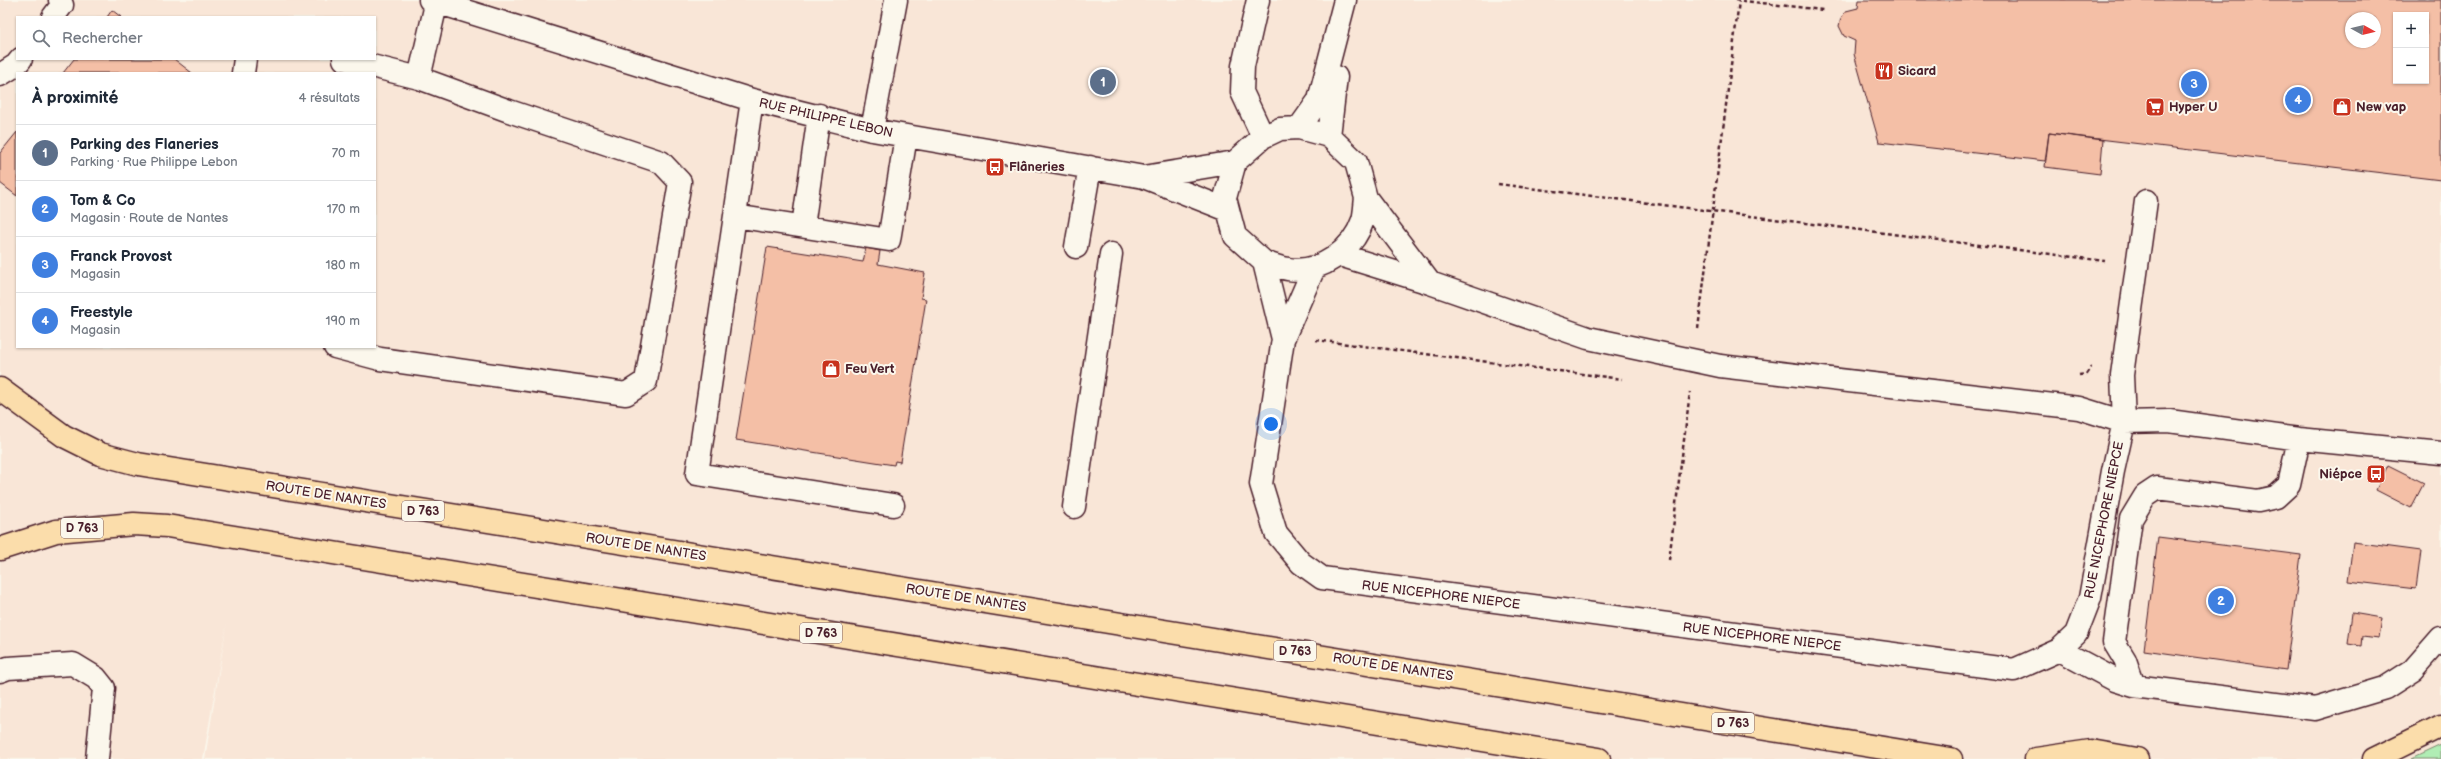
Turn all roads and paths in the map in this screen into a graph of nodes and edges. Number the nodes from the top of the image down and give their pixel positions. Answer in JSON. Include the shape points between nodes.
{"nodes":[{"id":1,"x":60,"y":0,"type":"edge"},
{"id":2,"x":896,"y":0,"type":"edge"},
{"id":3,"x":1258,"y":0,"type":"edge"},
{"id":4,"x":1735,"y":0,"type":"edge"},
{"id":5,"x":1739,"y":0,"type":"edge"},
{"id":6,"x":434,"y":1,"type":"edge"},
{"id":7,"x":1345,"y":1,"type":"edge"},
{"id":8,"x":1823,"y":10,"type":"dead end"},
{"id":9,"x":54,"y":16,"type":"edge"},
{"id":10,"x":20,"y":60,"type":"edge"},
{"id":11,"x":245,"y":60,"type":"edge"},
{"id":12,"x":348,"y":60,"type":"edge"},
{"id":13,"x":243,"y":72,"type":"edge"},
{"id":14,"x":0,"y":75,"type":"edge"},
{"id":15,"x":419,"y":78,"type":"junction"},
{"id":16,"x":752,"y":100,"type":"junction"},
{"id":17,"x":819,"y":115,"type":"junction"},
{"id":18,"x":1299,"y":128,"type":"junction"},
{"id":19,"x":872,"y":130,"type":"junction"},
{"id":20,"x":906,"y":136,"type":"junction"},
{"id":21,"x":1263,"y":136,"type":"junction"},
{"id":22,"x":1330,"y":136,"type":"junction"},
{"id":23,"x":1235,"y":162,"type":"junction"},
{"id":24,"x":1090,"y":167,"type":"junction"},
{"id":25,"x":1144,"y":177,"type":"junction"},
{"id":26,"x":1498,"y":184,"type":"dead end"},
{"id":27,"x":1366,"y":198,"type":"junction"},
{"id":28,"x":2146,"y":201,"type":"dead end"},
{"id":29,"x":1227,"y":204,"type":"junction"},
{"id":30,"x":1713,"y":211,"type":"junction"},
{"id":31,"x":735,"y":216,"type":"junction"},
{"id":32,"x":803,"y":226,"type":"junction"},
{"id":33,"x":1076,"y":247,"type":"dead end"},
{"id":34,"x":1111,"y":254,"type":"dead end"},
{"id":35,"x":1340,"y":255,"type":"junction"},
{"id":36,"x":2105,"y":261,"type":"dead end"},
{"id":37,"x":1264,"y":262,"type":"junction"},
{"id":38,"x":1314,"y":268,"type":"junction"},
{"id":39,"x":1430,"y":283,"type":"junction"},
{"id":40,"x":1283,"y":338,"type":"junction"},
{"id":41,"x":339,"y":348,"type":"edge"},
{"id":42,"x":1694,"y":360,"type":"junction"},
{"id":43,"x":0,"y":389,"type":"edge"},
{"id":44,"x":2124,"y":422,"type":"junction"},
{"id":45,"x":2299,"y":439,"type":"junction"},
{"id":46,"x":2441,"y":453,"type":"edge"},
{"id":47,"x":893,"y":505,"type":"dead end"},
{"id":48,"x":1074,"y":507,"type":"dead end"},
{"id":49,"x":0,"y":549,"type":"edge"},
{"id":50,"x":1669,"y":560,"type":"dead end"},
{"id":51,"x":2441,"y":638,"type":"edge"},
{"id":52,"x":2059,"y":650,"type":"junction"},
{"id":53,"x":0,"y":671,"type":"edge"},
{"id":54,"x":2134,"y":686,"type":"junction"},
{"id":55,"x":2441,"y":726,"type":"edge"},
{"id":56,"x":97,"y":759,"type":"edge"},
{"id":57,"x":1599,"y":759,"type":"edge"},
{"id":58,"x":1951,"y":759,"type":"edge"},
{"id":59,"x":2036,"y":759,"type":"edge"},
{"id":60,"x":2136,"y":759,"type":"edge"},
{"id":61,"x":2374,"y":759,"type":"edge"}],
"edges":[{"from":1,"to":9,"type":"street","via":[[62,5]]},
{"from":2,"to":19,"type":"street"},
{"from":3,"to":21,"type":"street","via":[[1243,66],[1242,92]]},
{"from":4,"to":5,"type":"path"},
{"from":5,"to":8,"type":"path"},
{"from":5,"to":30,"type":"path"},
{"from":6,"to":15,"type":"street"},
{"from":6,"to":16,"type":"street","name":"RUE PHILIPPE LEBON"},
{"from":7,"to":18,"type":"street","via":[[1319,100]]},
{"from":7,"to":22,"type":"street"},
{"from":10,"to":14,"type":"street"},
{"from":11,"to":13,"type":"street"},
{"from":12,"to":15,"type":"street"},
{"from":15,"to":41,"type":"street","via":[[661,162],[680,182],[646,381],[626,394],[380,359]]},
{"from":16,"to":17,"type":"street","name":"RUE PHILIPPE LEBON"},
{"from":16,"to":31,"type":"street"},
{"from":17,"to":19,"type":"street","name":"RUE PHILIPPE LEBON"},
{"from":17,"to":32,"type":"street"},
{"from":18,"to":21,"type":"street","via":[[1280,130]]},
{"from":18,"to":22,"type":"street"},
{"from":19,"to":20,"type":"street","name":"RUE PHILIPPE LEBON"},
{"from":20,"to":24,"type":"street","name":"RUE PHILIPPE LEBON"},
{"from":20,"to":32,"type":"street","via":[[889,240]]},
{"from":21,"to":23,"type":"street"},
{"from":22,"to":27,"type":"street","via":[[1356,162]]},
{"from":23,"to":25,"type":"street"},
{"from":23,"to":29,"type":"street"},
{"from":24,"to":25,"type":"street","name":"RUE PHILIPPE LEBON"},
{"from":24,"to":33,"type":"street"},
{"from":25,"to":29,"type":"street","name":"RUE PHILIPPE LEBON"},
{"from":26,"to":30,"type":"path"},
{"from":27,"to":35,"type":"street","via":[[1363,220],[1354,239]]},
{"from":27,"to":39,"type":"street"},
{"from":28,"to":44,"type":"street","name":"RUE NICEPHORE NIEPCE","via":[[2122,375]]},
{"from":29,"to":37,"type":"street","via":[[1236,236]]},
{"from":30,"to":36,"type":"path"},
{"from":30,"to":42,"type":"path"},
{"from":31,"to":32,"type":"street"},
{"from":31,"to":47,"type":"street","via":[[697,474]]},
{"from":34,"to":48,"type":"street"},
{"from":35,"to":38,"type":"street"},
{"from":35,"to":39,"type":"street"},
{"from":37,"to":38,"type":"street","via":[[1289,270]]},
{"from":37,"to":40,"type":"street","name":"RUE NICEPHORE NIEPCE"},
{"from":38,"to":40,"type":"street"},
{"from":39,"to":42,"type":"street","via":[[1588,338]]},
{"from":40,"to":52,"type":"street","name":"RUE NICEPHORE NIEPCE","via":[[1261,484],[1276,533],[1301,563],[1322,578],[2014,670]]},
{"from":42,"to":44,"type":"street","via":[[1720,366],[2079,408]]},
{"from":42,"to":50,"type":"path"},
{"from":43,"to":58,"type":"highway","name":"ROUTE DE NANTES","number":"D 763","via":[[64,436],[100,454],[145,465]]},
{"from":44,"to":45,"type":"street","via":[[2169,421]]},
{"from":44,"to":52,"type":"street","name":"RUE NICEPHORE NIEPCE","via":[[2090,598],[2076,634]]},
{"from":45,"to":46,"type":"street"},
{"from":45,"to":54,"type":"street","via":[[2289,485],[2276,497],[2258,501],[2157,488],[2145,496],[2131,519],[2114,642],[2125,660]]},
{"from":49,"to":57,"type":"highway","number":"D 763","via":[[56,531],[134,524],[167,526]]},
{"from":51,"to":54,"type":"street","via":[[2413,670],[2385,688],[2315,709]]},
{"from":52,"to":54,"type":"street","via":[[2115,680]]},
{"from":53,"to":56,"type":"street","via":[[8,668],[73,664],[96,678],[104,688]]},
{"from":55,"to":61,"type":"highway"},
{"from":59,"to":60,"type":"highway","via":[[2091,751]]}]}
